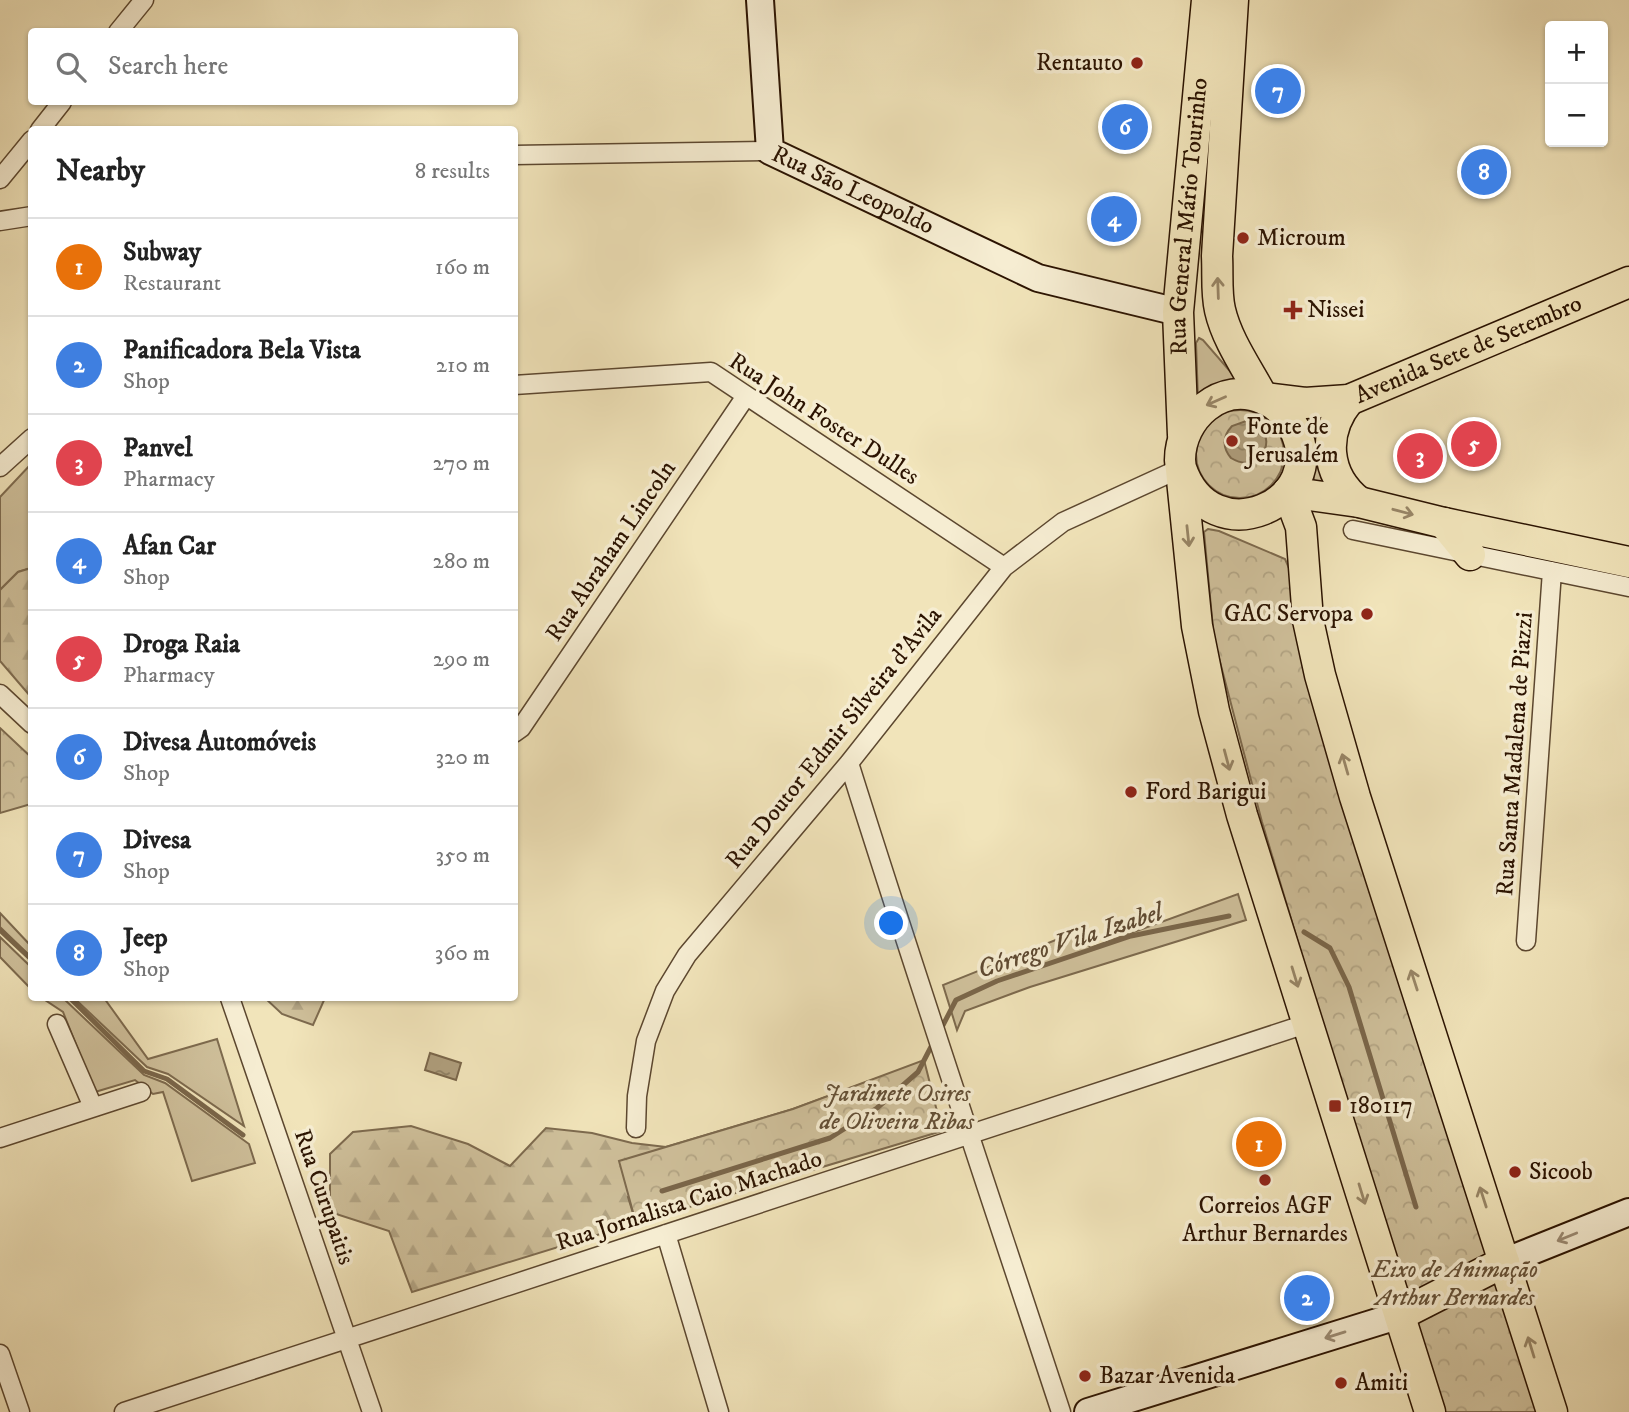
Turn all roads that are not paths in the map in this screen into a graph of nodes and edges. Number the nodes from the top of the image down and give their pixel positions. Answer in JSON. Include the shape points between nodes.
{"nodes":[{"id":1,"x":144,"y":0,"type":"edge"},
{"id":2,"x":760,"y":0,"type":"edge"},
{"id":3,"x":1198,"y":0,"type":"edge"},
{"id":4,"x":1207,"y":0,"type":"edge"},
{"id":5,"x":1233,"y":0,"type":"edge"},
{"id":6,"x":1243,"y":0,"type":"edge"},
{"id":7,"x":121,"y":28,"type":"edge"},
{"id":8,"x":1216,"y":55,"type":"junction"},
{"id":9,"x":60,"y":105,"type":"edge"},
{"id":10,"x":43,"y":126,"type":"edge"},
{"id":11,"x":28,"y":145,"type":"edge"},
{"id":12,"x":770,"y":151,"type":"junction"},
{"id":13,"x":518,"y":155,"type":"edge"},
{"id":14,"x":0,"y":180,"type":"edge"},
{"id":15,"x":28,"y":217,"type":"edge"},
{"id":16,"x":0,"y":221,"type":"edge"},
{"id":17,"x":1629,"y":282,"type":"edge"},
{"id":18,"x":1178,"y":312,"type":"junction"},
{"id":19,"x":1239,"y":352,"type":"junction"},
{"id":20,"x":518,"y":385,"type":"edge"},
{"id":21,"x":746,"y":396,"type":"junction"},
{"id":22,"x":1263,"y":398,"type":"junction"},
{"id":23,"x":1349,"y":400,"type":"junction"},
{"id":24,"x":1183,"y":435,"type":"junction"},
{"id":25,"x":28,"y":442,"type":"edge"},
{"id":26,"x":0,"y":467,"type":"edge"},
{"id":27,"x":1181,"y":468,"type":"junction"},
{"id":28,"x":1288,"y":492,"type":"junction"},
{"id":29,"x":1318,"y":496,"type":"junction"},
{"id":30,"x":1356,"y":516,"type":"junction"},
{"id":31,"x":1444,"y":523,"type":"junction"},
{"id":32,"x":1301,"y":527,"type":"junction"},
{"id":33,"x":1470,"y":555,"type":"junction"},
{"id":34,"x":1629,"y":562,"type":"edge"},
{"id":35,"x":1004,"y":567,"type":"junction"},
{"id":36,"x":1552,"y":571,"type":"junction"},
{"id":37,"x":1629,"y":587,"type":"edge"},
{"id":38,"x":0,"y":694,"type":"edge"},
{"id":39,"x":28,"y":720,"type":"edge"},
{"id":40,"x":518,"y":730,"type":"edge"},
{"id":41,"x":849,"y":763,"type":"junction"},
{"id":42,"x":1526,"y":941,"type":"dead end"},
{"id":43,"x":231,"y":1001,"type":"edge"},
{"id":44,"x":1309,"y":1023,"type":"junction"},
{"id":45,"x":57,"y":1024,"type":"dead end"},
{"id":46,"x":141,"y":1091,"type":"dead end"},
{"id":47,"x":93,"y":1107,"type":"junction"},
{"id":48,"x":636,"y":1128,"type":"dead end"},
{"id":49,"x":970,"y":1134,"type":"junction"},
{"id":50,"x":0,"y":1138,"type":"edge"},
{"id":51,"x":1629,"y":1212,"type":"edge"},
{"id":52,"x":666,"y":1234,"type":"junction"},
{"id":53,"x":1504,"y":1262,"type":"junction"},
{"id":54,"x":1400,"y":1315,"type":"junction"},
{"id":55,"x":347,"y":1339,"type":"junction"},
{"id":56,"x":0,"y":1354,"type":"edge"},
{"id":57,"x":20,"y":1412,"type":"edge"},
{"id":58,"x":124,"y":1412,"type":"edge"},
{"id":59,"x":372,"y":1412,"type":"edge"},
{"id":60,"x":719,"y":1412,"type":"edge"},
{"id":61,"x":1060,"y":1412,"type":"edge"},
{"id":62,"x":1088,"y":1412,"type":"edge"},
{"id":63,"x":1430,"y":1412,"type":"edge"},
{"id":64,"x":1552,"y":1412,"type":"edge"}],
"edges":[{"from":1,"to":7,"type":"street"},
{"from":2,"to":12,"type":"street"},
{"from":3,"to":8,"type":"main road"},
{"from":4,"to":8,"type":"main road","name":"Rua General Mário Tourinho"},
{"from":5,"to":8,"type":"main road","name":"Rua General Mário Tourinho"},
{"from":6,"to":8,"type":"main road"},
{"from":8,"to":18,"type":"main road","name":"Rua General Mário Tourinho"},
{"from":19,"to":8,"type":"main road","name":"Rua General Mário Tourinho","one_way":true,"via":[[1224,325],[1218,296]]},
{"from":9,"to":10,"type":"street"},
{"from":11,"to":14,"type":"street"},
{"from":12,"to":13,"type":"street","name":"Rua São Leopoldo"},
{"from":12,"to":18,"type":"street","name":"Rua São Leopoldo","via":[[1038,278]]},
{"from":15,"to":16,"type":"street"},
{"from":17,"to":23,"type":"main road","name":"Avenida Sete de Setembro"},
{"from":18,"to":19,"type":"main road","via":[[1203,321]]},
{"from":18,"to":24,"type":"main road","name":"Rua General Mário Tourinho"},
{"from":19,"to":22,"type":"main road","name":"Rua General Mário Tourinho"},
{"from":20,"to":21,"type":"street","name":"Rua John Foster Dulles","via":[[711,372]]},
{"from":21,"to":35,"type":"street","name":"Rua John Foster Dulles"},
{"from":21,"to":40,"type":"street","name":"Rua Abraham Lincoln"},
{"from":22,"to":23,"type":"main road","name":"Avenida Sete de Setembro"},
{"from":22,"to":24,"type":"main road","one_way":true,"via":[[1236,395],[1209,403],[1189,422]]},
{"from":22,"to":28,"type":"main road","via":[[1284,413],[1297,434],[1299,470]]},
{"from":23,"to":30,"type":"main road","via":[[1335,421],[1331,456]]},
{"from":24,"to":27,"type":"main road"},
{"from":25,"to":26,"type":"street"},
{"from":27,"to":28,"type":"main road","via":[[1199,500],[1221,512],[1257,513]]},
{"from":27,"to":35,"type":"street","name":"Rua Doutor Edmir Silveira d'Avila","via":[[1063,523]]},
{"from":27,"to":44,"type":"main road","one_way":true,"via":[[1197,626],[1214,711],[1242,815]]},
{"from":28,"to":29,"type":"main road"},
{"from":28,"to":32,"type":"main road"},
{"from":29,"to":30,"type":"main road"},
{"from":29,"to":32,"type":"main road"},
{"from":30,"to":31,"type":"main road","one_way":true},
{"from":30,"to":33,"type":"street"},
{"from":31,"to":33,"type":"main road"},
{"from":31,"to":34,"type":"main road"},
{"from":53,"to":32,"type":"main road","one_way":true,"via":[[1320,675],[1308,620]]},
{"from":33,"to":36,"type":"street"},
{"from":35,"to":41,"type":"street","name":"Rua Doutor Edmir Silveira d'Avila"},
{"from":36,"to":37,"type":"street"},
{"from":36,"to":42,"type":"street","name":"Rua Santa Madalena de Piazzi"},
{"from":38,"to":39,"type":"street"},
{"from":41,"to":48,"type":"street","name":"Rua Doutor Edmir Silveira d'Avila","via":[[687,955],[665,991],[646,1041]]},
{"from":41,"to":49,"type":"street"},
{"from":43,"to":55,"type":"street","name":"Rua Curupaitis"},
{"from":44,"to":49,"type":"street","name":"Rua Jornalista Caio Machado"},
{"from":44,"to":54,"type":"main road","one_way":true},
{"from":45,"to":47,"type":"street"},
{"from":46,"to":47,"type":"street"},
{"from":47,"to":50,"type":"street"},
{"from":49,"to":52,"type":"street","name":"Rua Jornalista Caio Machado"},
{"from":49,"to":61,"type":"street"},
{"from":51,"to":53,"type":"street","one_way":true},
{"from":52,"to":55,"type":"street","name":"Rua Jornalista Caio Machado"},
{"from":52,"to":60,"type":"street"},
{"from":53,"to":54,"type":"main road"},
{"from":64,"to":53,"type":"main road","one_way":true},
{"from":54,"to":62,"type":"street","one_way":true},
{"from":54,"to":63,"type":"main road"},
{"from":55,"to":58,"type":"street","name":"Rua Jornalista Caio Machado"},
{"from":55,"to":59,"type":"street","name":"Rua Curupaitis"},
{"from":56,"to":57,"type":"street"}]}
